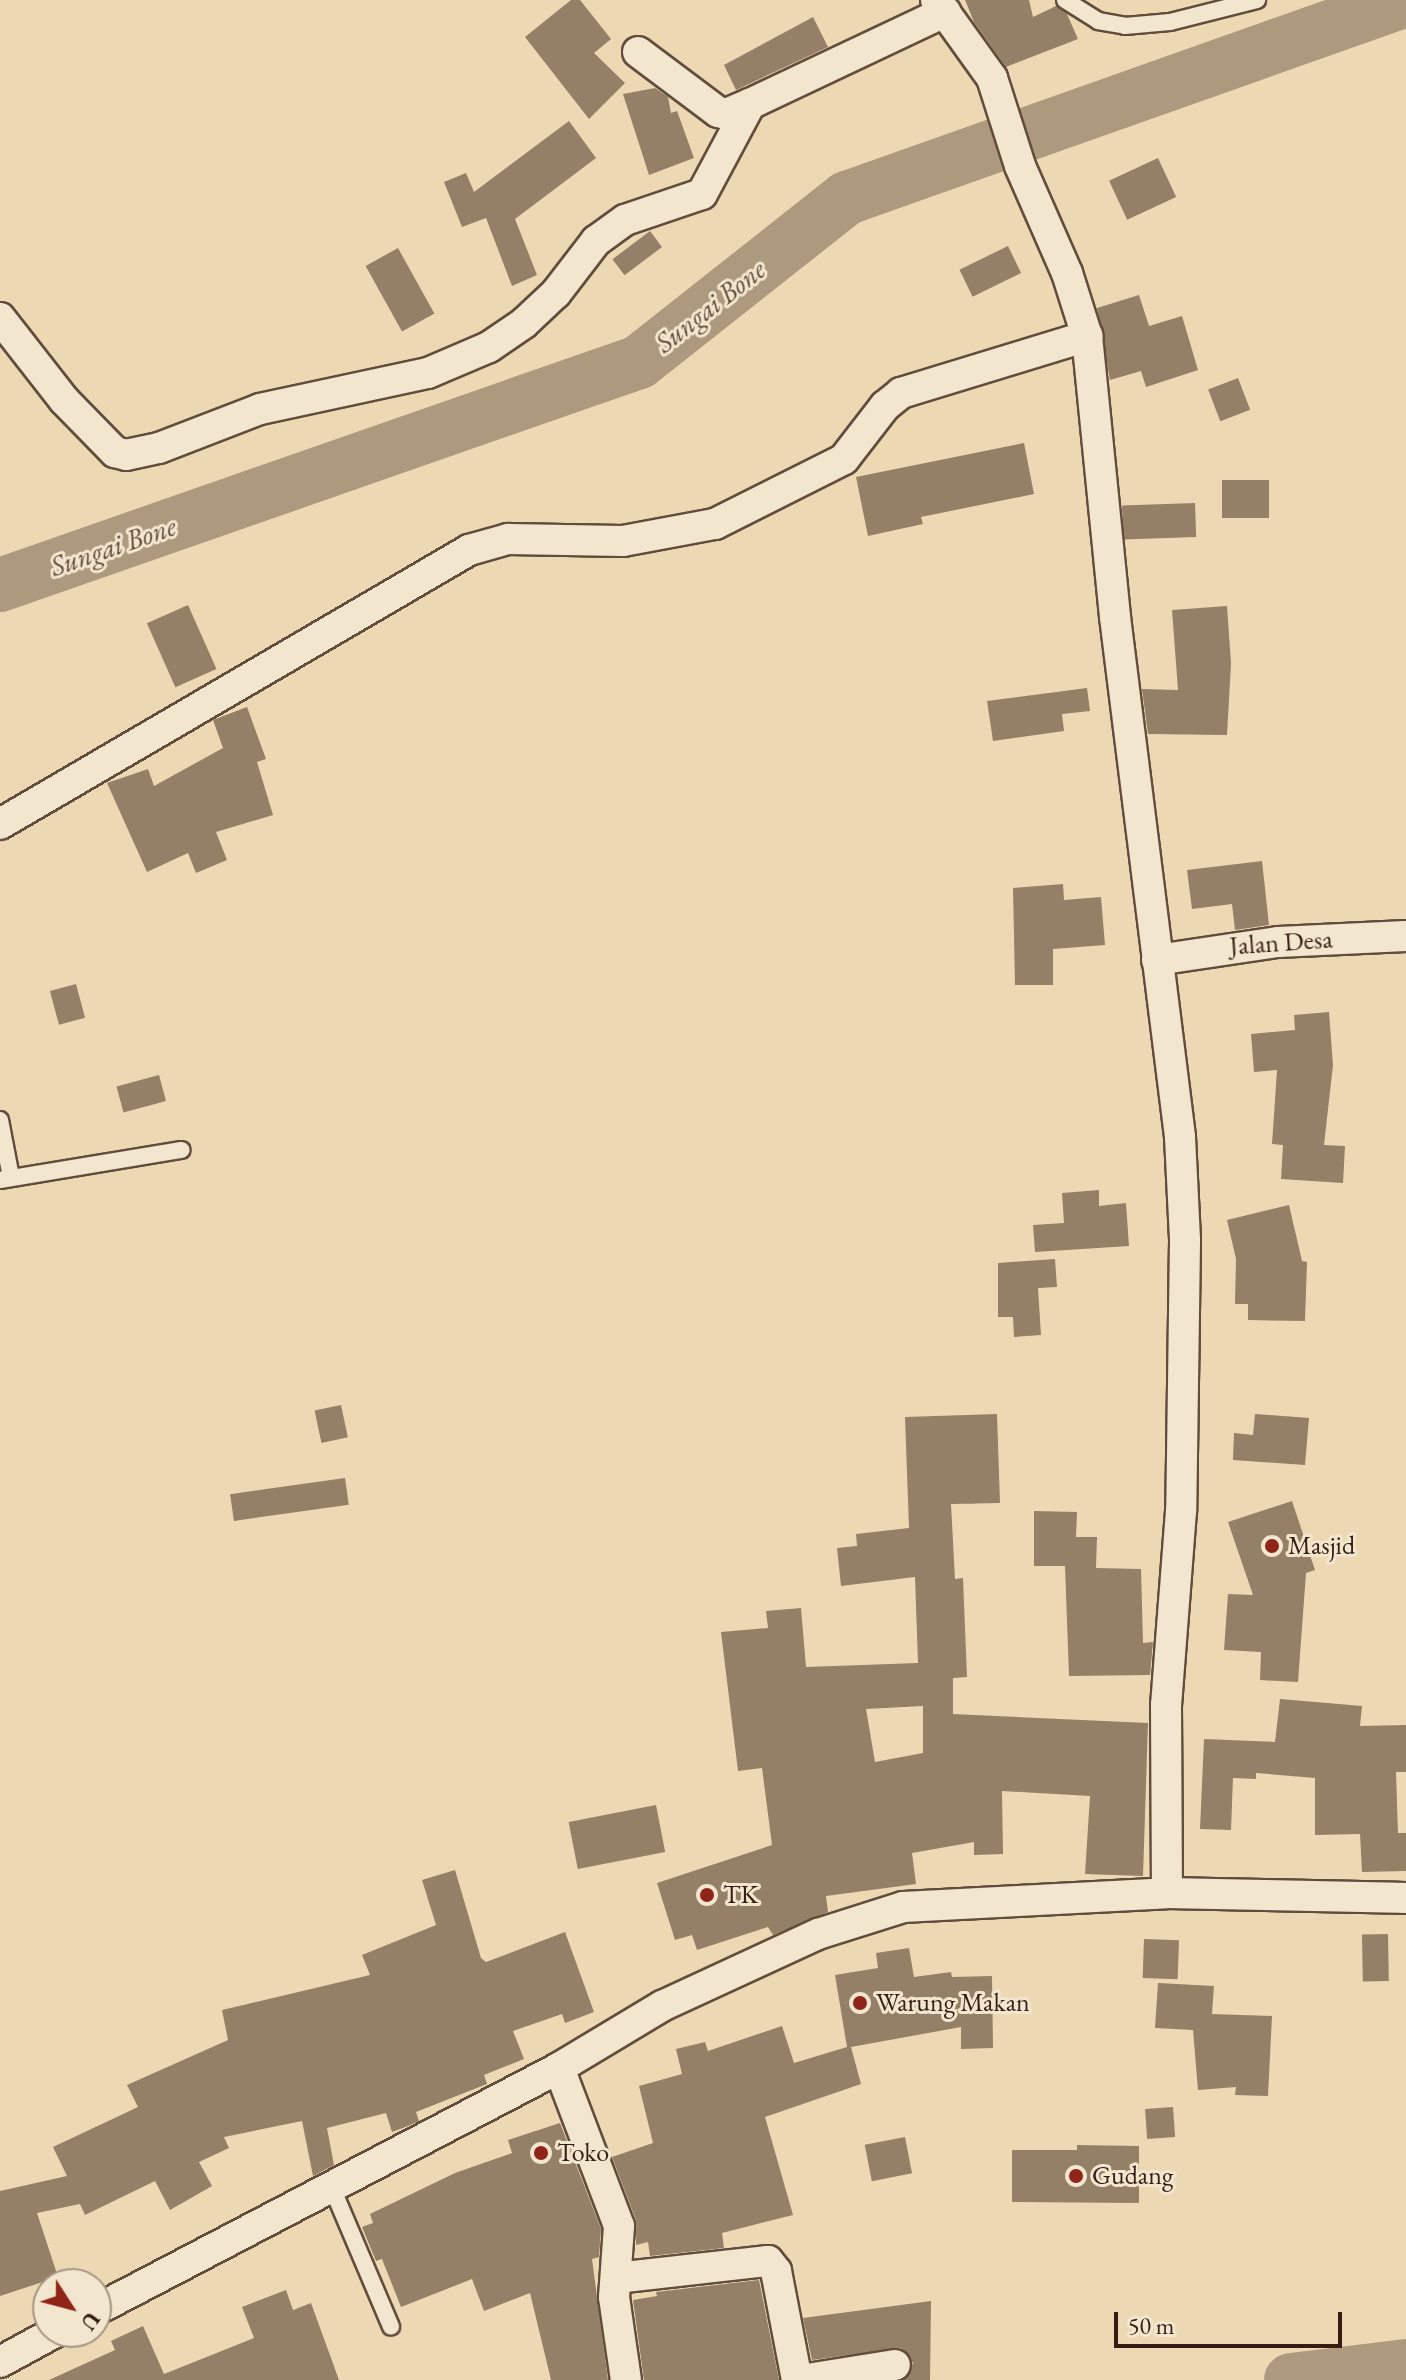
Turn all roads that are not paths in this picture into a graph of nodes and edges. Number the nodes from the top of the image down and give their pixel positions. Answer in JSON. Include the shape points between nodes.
{"nodes":[{"id":1,"x":1065,"y":0,"type":"edge"},
{"id":2,"x":1257,"y":0,"type":"edge"},
{"id":3,"x":940,"y":6,"type":"edge"},
{"id":4,"x":638,"y":52,"type":"dead end"},
{"id":5,"x":750,"y":104,"type":"junction"},
{"id":6,"x":0,"y":318,"type":"edge"},
{"id":7,"x":1087,"y":336,"type":"junction"},
{"id":8,"x":0,"y":824,"type":"edge"},
{"id":9,"x":1406,"y":936,"type":"edge"},
{"id":10,"x":1157,"y":960,"type":"junction"},
{"id":11,"x":0,"y":1120,"type":"edge"},
{"id":12,"x":182,"y":1150,"type":"dead end"},
{"id":13,"x":6,"y":1178,"type":"edge"},
{"id":14,"x":1167,"y":1893,"type":"junction"},
{"id":15,"x":1406,"y":1898,"type":"edge"},
{"id":16,"x":559,"y":2068,"type":"junction"},
{"id":17,"x":330,"y":2183,"type":"junction"},
{"id":18,"x":616,"y":2278,"type":"junction"},
{"id":19,"x":112,"y":2301,"type":"edge"},
{"id":20,"x":391,"y":2327,"type":"dead end"},
{"id":21,"x":32,"y":2345,"type":"edge"},
{"id":22,"x":0,"y":2362,"type":"edge"},
{"id":23,"x":895,"y":2365,"type":"dead end"},
{"id":24,"x":626,"y":2380,"type":"edge"},
{"id":25,"x":799,"y":2380,"type":"edge"}],
"edges":[{"from":1,"to":2,"type":"lane","via":[[1098,21],[1125,26],[1170,22]]},
{"from":3,"to":5,"type":"street"},
{"from":3,"to":7,"type":"street","via":[[992,78],[1020,166],[1067,273]]},
{"from":4,"to":5,"type":"street","via":[[718,112]]},
{"from":5,"to":6,"type":"street","via":[[702,194],[610,230],[556,293],[489,347],[428,373],[260,409],[136,454],[115,452],[64,400]]},
{"from":7,"to":8,"type":"street","via":[[901,393],[844,459],[715,524],[623,541],[508,539],[469,550]]},
{"from":7,"to":10,"type":"street"},
{"from":9,"to":10,"type":"street","name":"Jalan Desa","via":[[1248,945]]},
{"from":10,"to":14,"type":"street","via":[[1180,1137],[1185,1241],[1181,1511],[1166,1705]]},
{"from":11,"to":13,"type":"lane"},
{"from":12,"to":13,"type":"lane"},
{"from":14,"to":15,"type":"street"},
{"from":14,"to":16,"type":"street","via":[[903,1907],[818,1934],[662,2006]]},
{"from":16,"to":17,"type":"street"},
{"from":16,"to":18,"type":"street","via":[[614,2206],[619,2226]]},
{"from":17,"to":19,"type":"street"},
{"from":17,"to":20,"type":"lane"},
{"from":18,"to":24,"type":"street"},
{"from":18,"to":25,"type":"street","via":[[768,2261],[776,2271]]},
{"from":21,"to":22,"type":"street"},
{"from":23,"to":25,"type":"street"}]}
